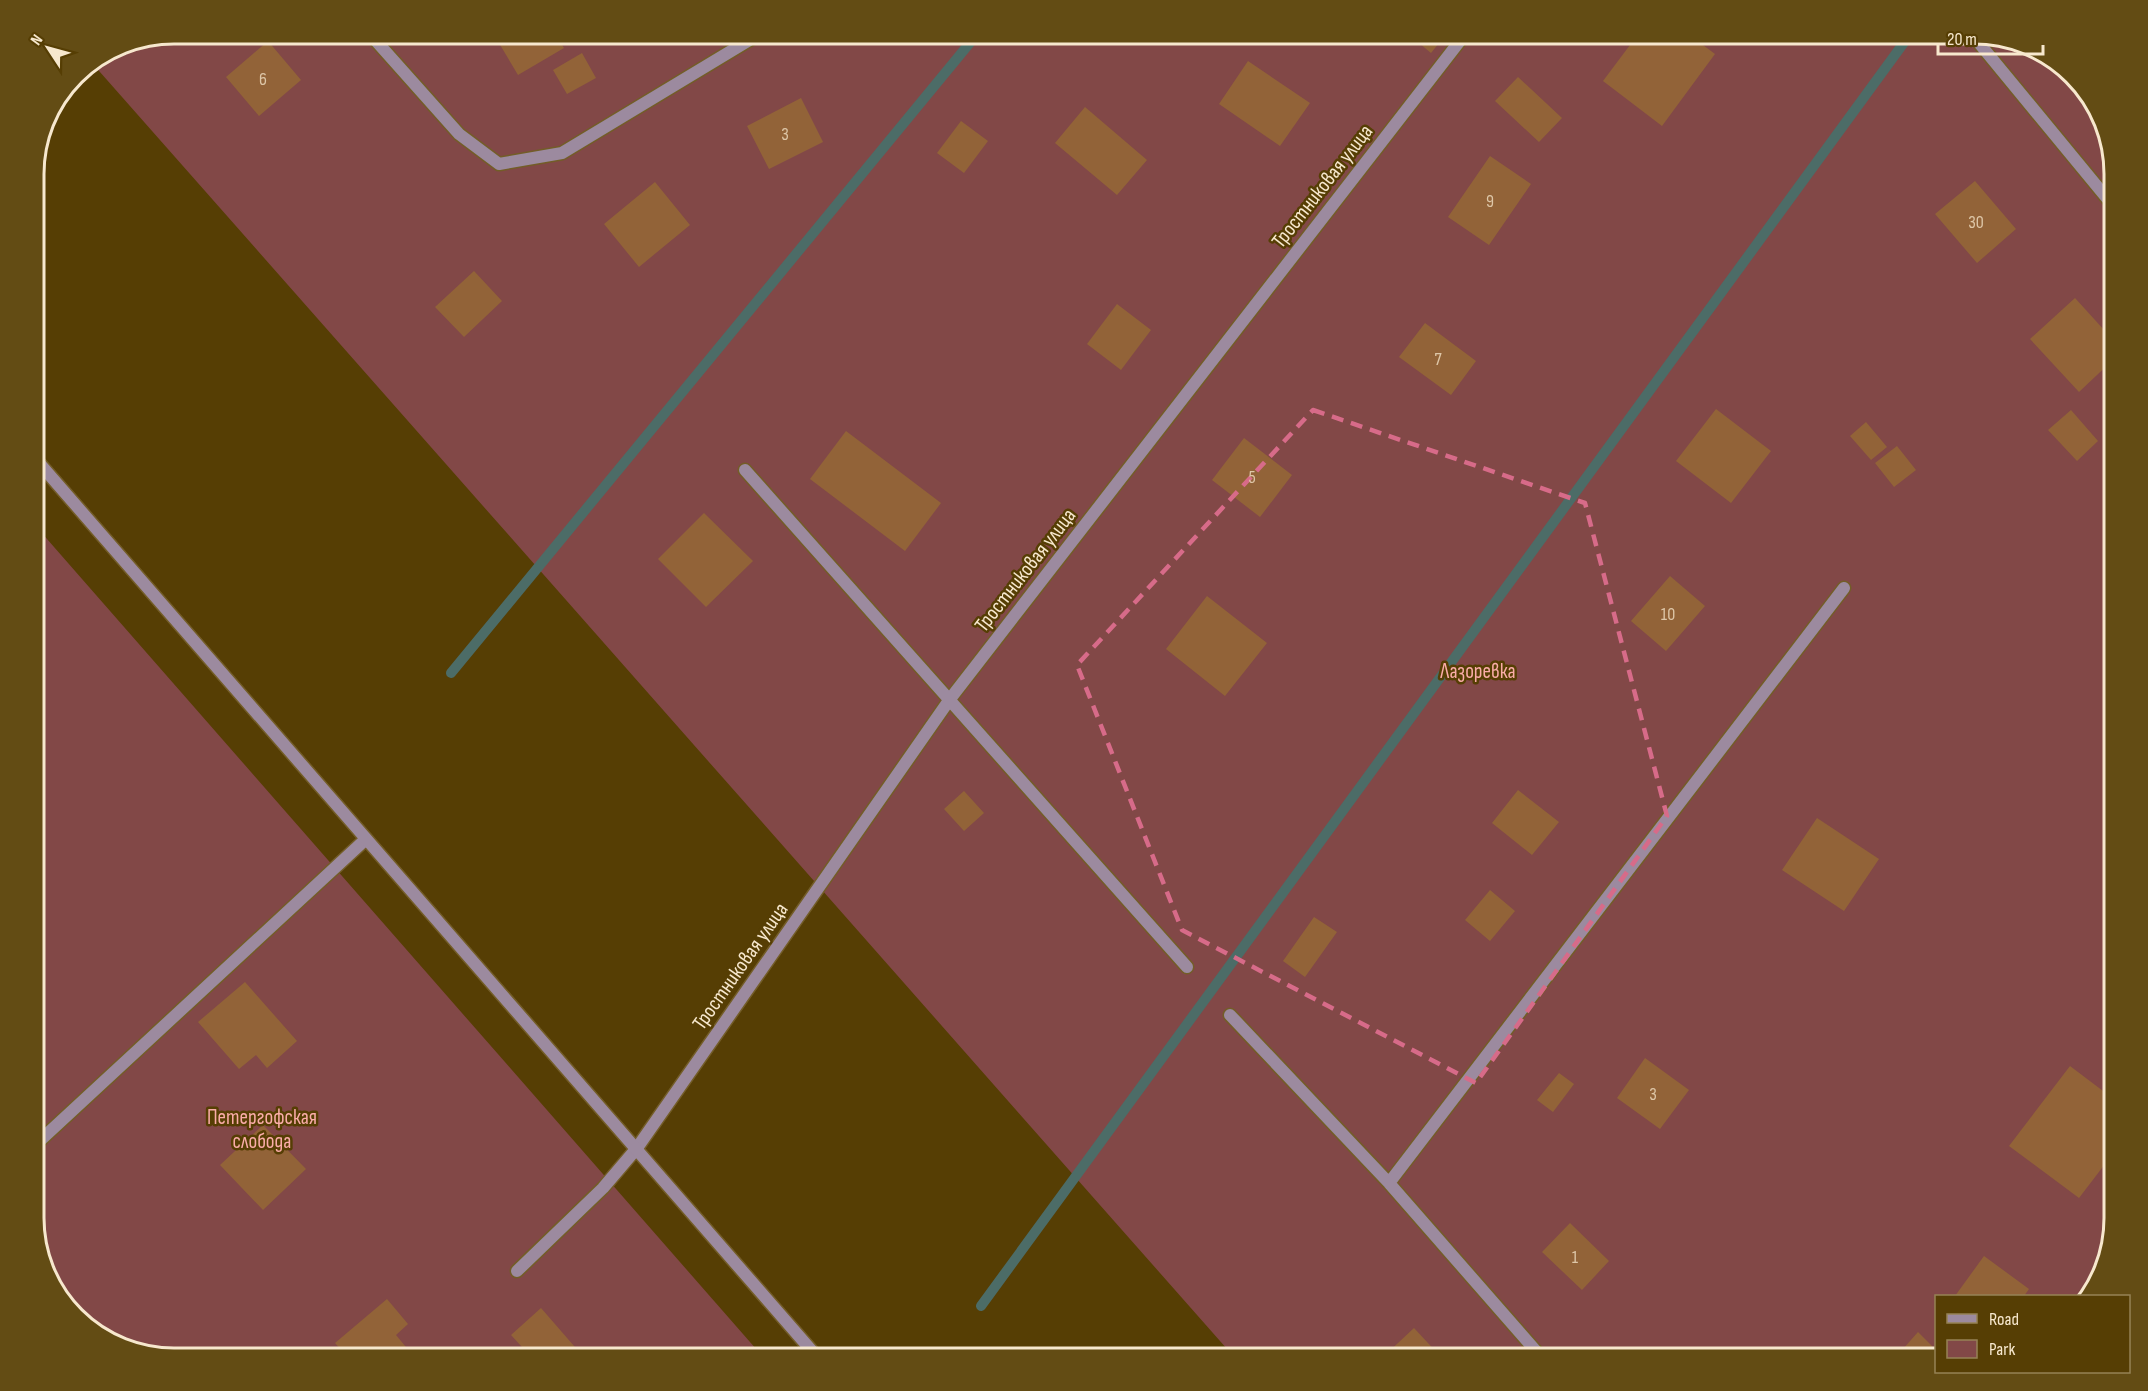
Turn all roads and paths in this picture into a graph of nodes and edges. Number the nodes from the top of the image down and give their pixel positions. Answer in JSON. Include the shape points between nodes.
{"nodes":[{"id":1,"x":379,"y":44,"type":"edge"},
{"id":2,"x":743,"y":44,"type":"edge"},
{"id":3,"x":1457,"y":44,"type":"edge"},
{"id":4,"x":1979,"y":44,"type":"edge"},
{"id":5,"x":2104,"y":195,"type":"edge"},
{"id":6,"x":44,"y":469,"type":"edge"},
{"id":7,"x":745,"y":470,"type":"dead end"},
{"id":8,"x":1844,"y":588,"type":"dead end"},
{"id":9,"x":950,"y":699,"type":"junction"},
{"id":10,"x":366,"y":839,"type":"junction"},
{"id":11,"x":1186,"y":967,"type":"dead end"},
{"id":12,"x":1230,"y":1015,"type":"dead end"},
{"id":13,"x":44,"y":1137,"type":"edge"},
{"id":14,"x":637,"y":1148,"type":"junction"},
{"id":15,"x":1389,"y":1183,"type":"junction"},
{"id":16,"x":516,"y":1271,"type":"dead end"},
{"id":17,"x":809,"y":1348,"type":"edge"},
{"id":18,"x":1533,"y":1348,"type":"edge"}],
"edges":[{"from":1,"to":2,"type":"street","via":[[459,134],[499,164],[562,153]]},
{"from":3,"to":9,"type":"street","name":"Тростниковая улица"},
{"from":4,"to":5,"type":"street"},
{"from":6,"to":10,"type":"street"},
{"from":7,"to":9,"type":"street"},
{"from":8,"to":15,"type":"street"},
{"from":9,"to":11,"type":"street"},
{"from":9,"to":14,"type":"street","name":"Тростниковая улица"},
{"from":10,"to":13,"type":"street"},
{"from":10,"to":14,"type":"street"},
{"from":12,"to":15,"type":"street"},
{"from":14,"to":16,"type":"street","name":"Тростниковая улица","via":[[603,1188]]},
{"from":14,"to":17,"type":"street"},
{"from":15,"to":18,"type":"street"}]}
